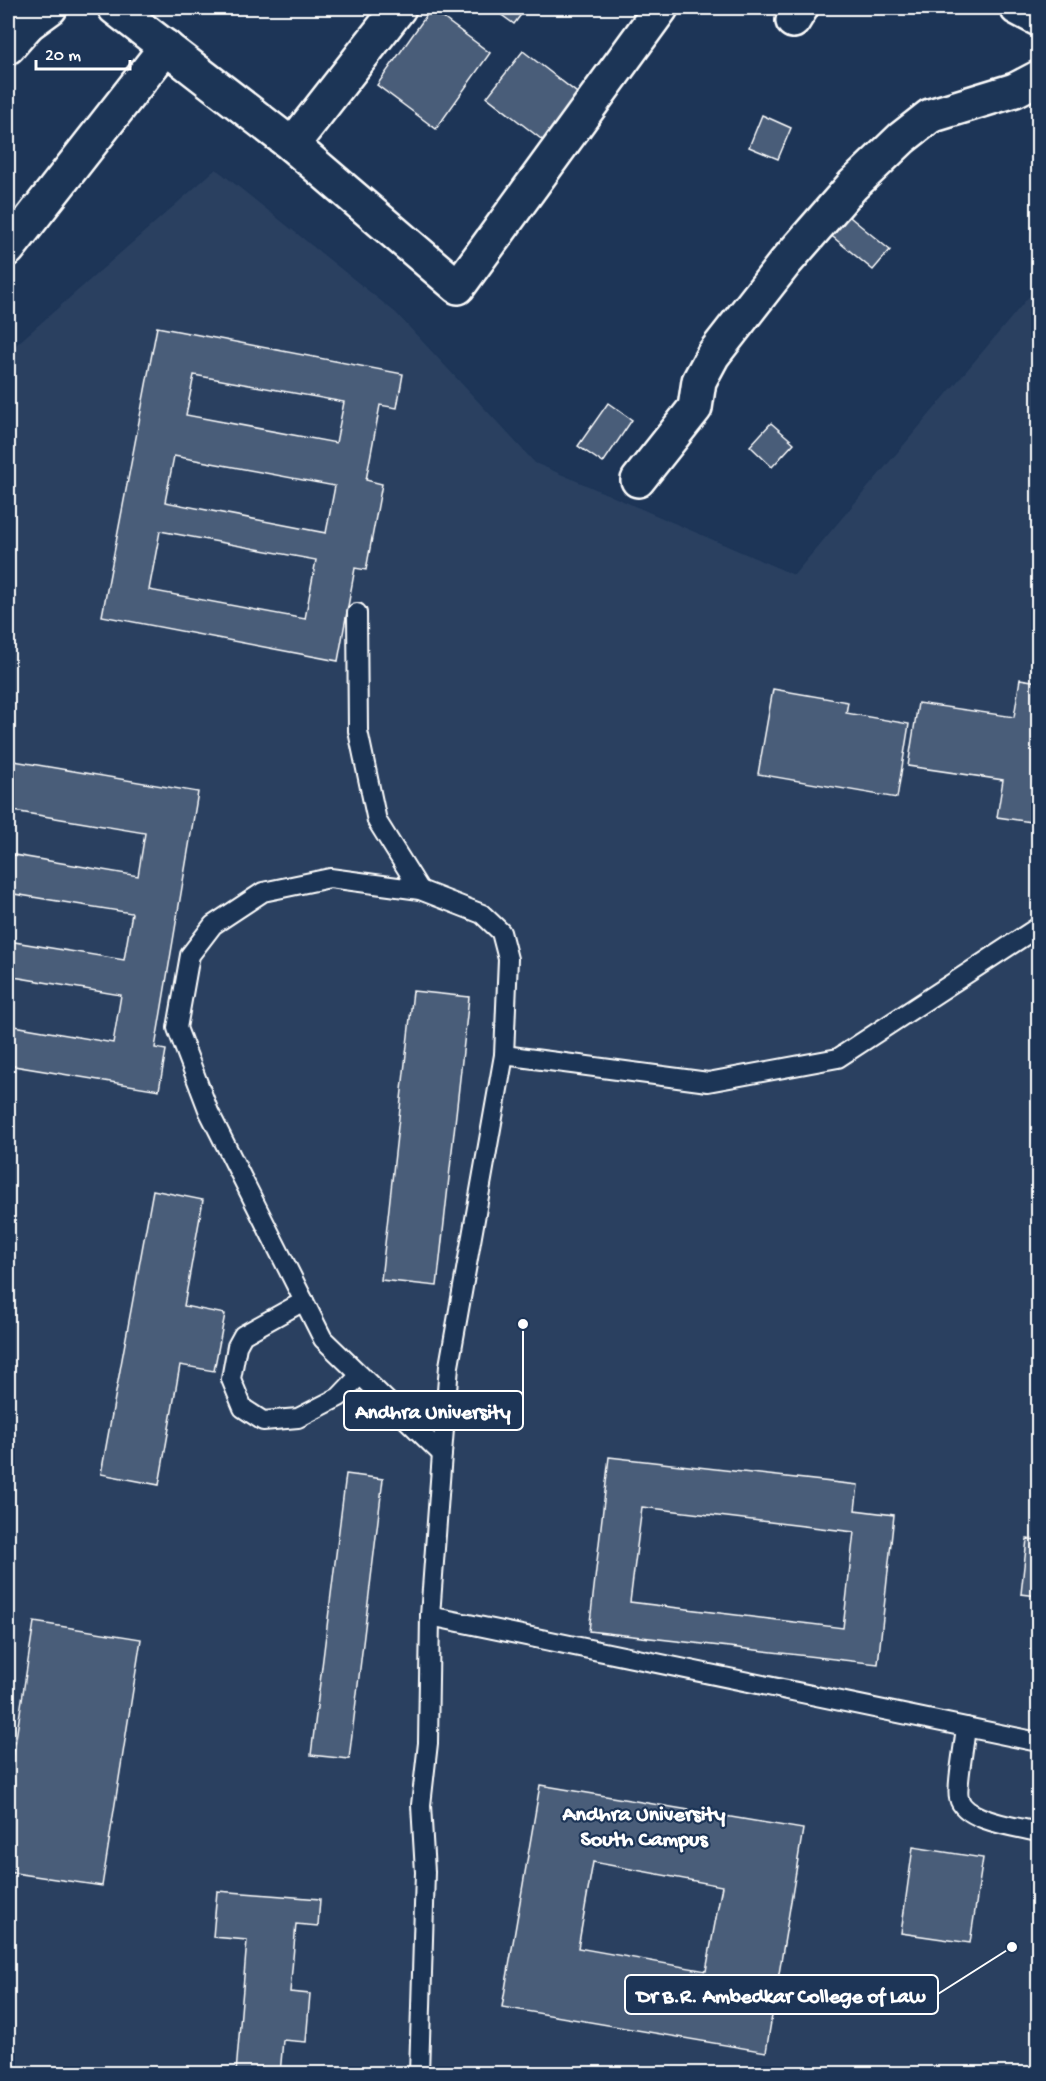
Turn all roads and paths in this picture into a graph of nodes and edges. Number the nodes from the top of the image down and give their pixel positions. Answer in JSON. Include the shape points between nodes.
{"nodes":[{"id":1,"x":115,"y":8,"type":"edge"},
{"id":2,"x":399,"y":8,"type":"edge"},
{"id":3,"x":661,"y":8,"type":"edge"},
{"id":4,"x":1017,"y":8,"type":"edge"},
{"id":5,"x":1038,"y":19,"type":"edge"},
{"id":6,"x":166,"y":47,"type":"junction"},
{"id":7,"x":1038,"y":78,"type":"edge"},
{"id":8,"x":292,"y":145,"type":"junction"},
{"id":9,"x":8,"y":249,"type":"edge"},
{"id":10,"x":638,"y":480,"type":"dead end"},
{"id":11,"x":357,"y":613,"type":"dead end"},
{"id":12,"x":420,"y":890,"type":"junction"},
{"id":13,"x":1038,"y":927,"type":"edge"},
{"id":14,"x":504,"y":1055,"type":"junction"},
{"id":15,"x":304,"y":1301,"type":"junction"},
{"id":16,"x":360,"y":1375,"type":"junction"},
{"id":17,"x":442,"y":1454,"type":"junction"},
{"id":18,"x":430,"y":1616,"type":"junction"},
{"id":19,"x":966,"y":1727,"type":"junction"},
{"id":20,"x":1038,"y":1742,"type":"edge"},
{"id":21,"x":1038,"y":1832,"type":"edge"},
{"id":22,"x":419,"y":2073,"type":"edge"}],
"edges":[{"from":1,"to":6,"type":"street"},
{"from":2,"to":8,"type":"street"},
{"from":3,"to":8,"type":"street","via":[[458,287]]},
{"from":4,"to":5,"type":"street"},
{"from":6,"to":8,"type":"street"},
{"from":6,"to":9,"type":"street"},
{"from":7,"to":10,"type":"street","via":[[1015,90],[930,116],[853,185],[784,264],[713,355],[699,381],[695,408]]},
{"from":11,"to":12,"type":"lane","via":[[358,731],[377,821]]},
{"from":12,"to":14,"type":"lane","via":[[483,914],[501,932],[508,959]]},
{"from":12,"to":15,"type":"lane","via":[[330,878],[263,892],[213,925],[190,955],[177,1028],[209,1112]]},
{"from":13,"to":14,"type":"lane","via":[[838,1058],[708,1082]]},
{"from":14,"to":17,"type":"lane","via":[[449,1366]]},
{"from":15,"to":16,"type":"lane","via":[[323,1339]]},
{"from":15,"to":16,"type":"lane","via":[[243,1335],[231,1379],[243,1408],[263,1421],[298,1418],[339,1397]]},
{"from":16,"to":17,"type":"lane"},
{"from":17,"to":18,"type":"lane"},
{"from":18,"to":19,"type":"lane"},
{"from":18,"to":22,"type":"lane","via":[[428,1743],[421,1804],[425,1872]]},
{"from":19,"to":20,"type":"lane"},
{"from":19,"to":21,"type":"lane","via":[[958,1797],[964,1808],[979,1817]]}]}
